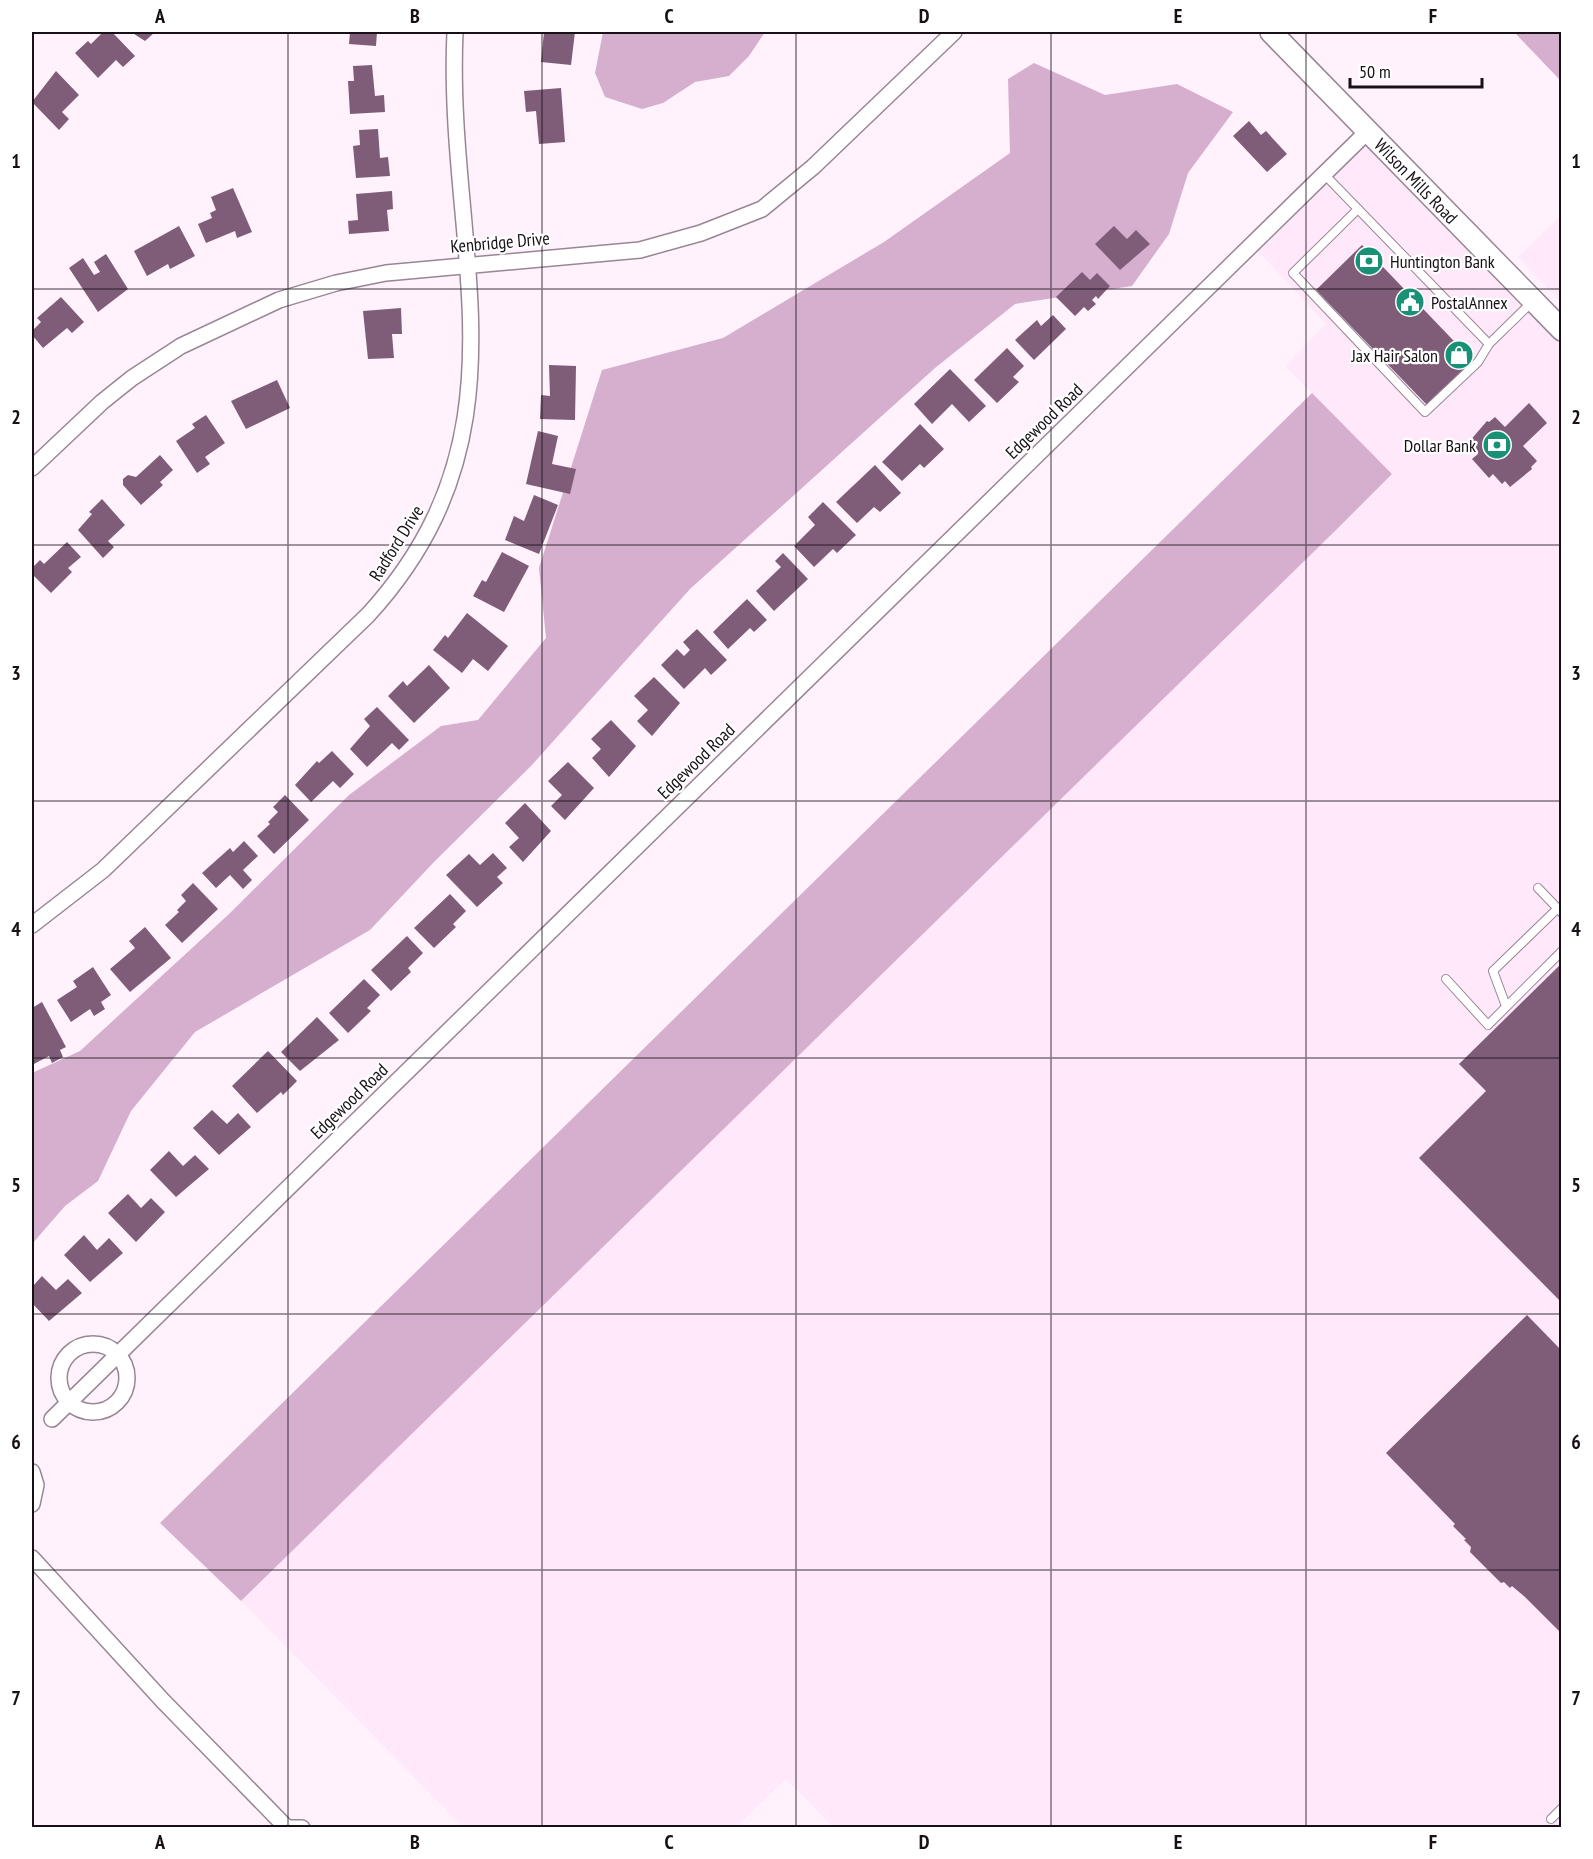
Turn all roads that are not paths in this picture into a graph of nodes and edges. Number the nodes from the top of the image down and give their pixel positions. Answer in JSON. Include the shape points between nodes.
{"nodes":[{"id":1,"x":455,"y":32,"type":"edge"},
{"id":2,"x":954,"y":32,"type":"edge"},
{"id":3,"x":1271,"y":32,"type":"edge"},
{"id":4,"x":1368,"y":131,"type":"junction"},
{"id":5,"x":1324,"y":174,"type":"junction"},
{"id":6,"x":1358,"y":209,"type":"junction"},
{"id":7,"x":468,"y":265,"type":"junction"},
{"id":8,"x":1533,"y":301,"type":"junction"},
{"id":9,"x":1562,"y":330,"type":"edge"},
{"id":10,"x":1489,"y":344,"type":"junction"},
{"id":11,"x":32,"y":468,"type":"edge"},
{"id":12,"x":1539,"y":888,"type":"dead end"},
{"id":13,"x":1560,"y":910,"type":"edge"},
{"id":14,"x":32,"y":925,"type":"edge"},
{"id":15,"x":1562,"y":951,"type":"edge"},
{"id":16,"x":1446,"y":979,"type":"dead end"},
{"id":17,"x":1506,"y":1006,"type":"junction"},
{"id":18,"x":118,"y":1355,"type":"junction"},
{"id":19,"x":69,"y":1403,"type":"junction"},
{"id":20,"x":52,"y":1419,"type":"dead end"},
{"id":21,"x":32,"y":1472,"type":"edge"},
{"id":22,"x":32,"y":1504,"type":"edge"},
{"id":23,"x":32,"y":1558,"type":"edge"},
{"id":24,"x":1562,"y":1808,"type":"edge"},
{"id":25,"x":1551,"y":1819,"type":"dead end"},
{"id":26,"x":285,"y":1827,"type":"edge"},
{"id":27,"x":302,"y":1827,"type":"edge"}],
"edges":[{"from":1,"to":7,"type":"street","name":"Radford Drive","via":[[453,67]]},
{"from":2,"to":7,"type":"street","name":"Kenbridge Drive","via":[[813,167],[762,209],[701,233],[640,249]]},
{"from":3,"to":4,"type":"main road","name":"Wilson Mills Road"},
{"from":4,"to":5,"type":"street","name":"Edgewood Road"},
{"from":4,"to":8,"type":"main road","name":"Wilson Mills Road"},
{"from":5,"to":6,"type":"lane"},
{"from":5,"to":18,"type":"street","name":"Edgewood Road"},
{"from":6,"to":10,"type":"lane"},
{"from":6,"to":10,"type":"lane","via":[[1293,273],[1425,412],[1478,362]]},
{"from":7,"to":11,"type":"street","name":"Kenbridge Drive","via":[[352,279],[298,293],[246,313],[181,346],[132,378]]},
{"from":7,"to":14,"type":"street","name":"Radford Drive","via":[[471,376],[461,450],[442,505],[405,572],[368,615],[103,870]]},
{"from":8,"to":9,"type":"main road","name":"Wilson Mills Road"},
{"from":8,"to":10,"type":"lane"},
{"from":12,"to":13,"type":"lane"},
{"from":13,"to":17,"type":"lane","via":[[1493,971]]},
{"from":15,"to":17,"type":"lane"},
{"from":16,"to":17,"type":"lane","via":[[1488,1025]]},
{"from":18,"to":19,"type":"street","name":"Edgewood Road"},
{"from":18,"to":19,"type":"street","via":[[127,1379],[115,1404],[106,1410],[89,1412]]},
{"from":18,"to":19,"type":"street","via":[[92,1344],[68,1354],[59,1379]]},
{"from":19,"to":20,"type":"street","name":"Edgewood Road"},
{"from":21,"to":22,"type":"street","via":[[36,1485]]},
{"from":23,"to":26,"type":"street"},
{"from":24,"to":25,"type":"lane"},
{"from":26,"to":27,"type":"street"}]}
